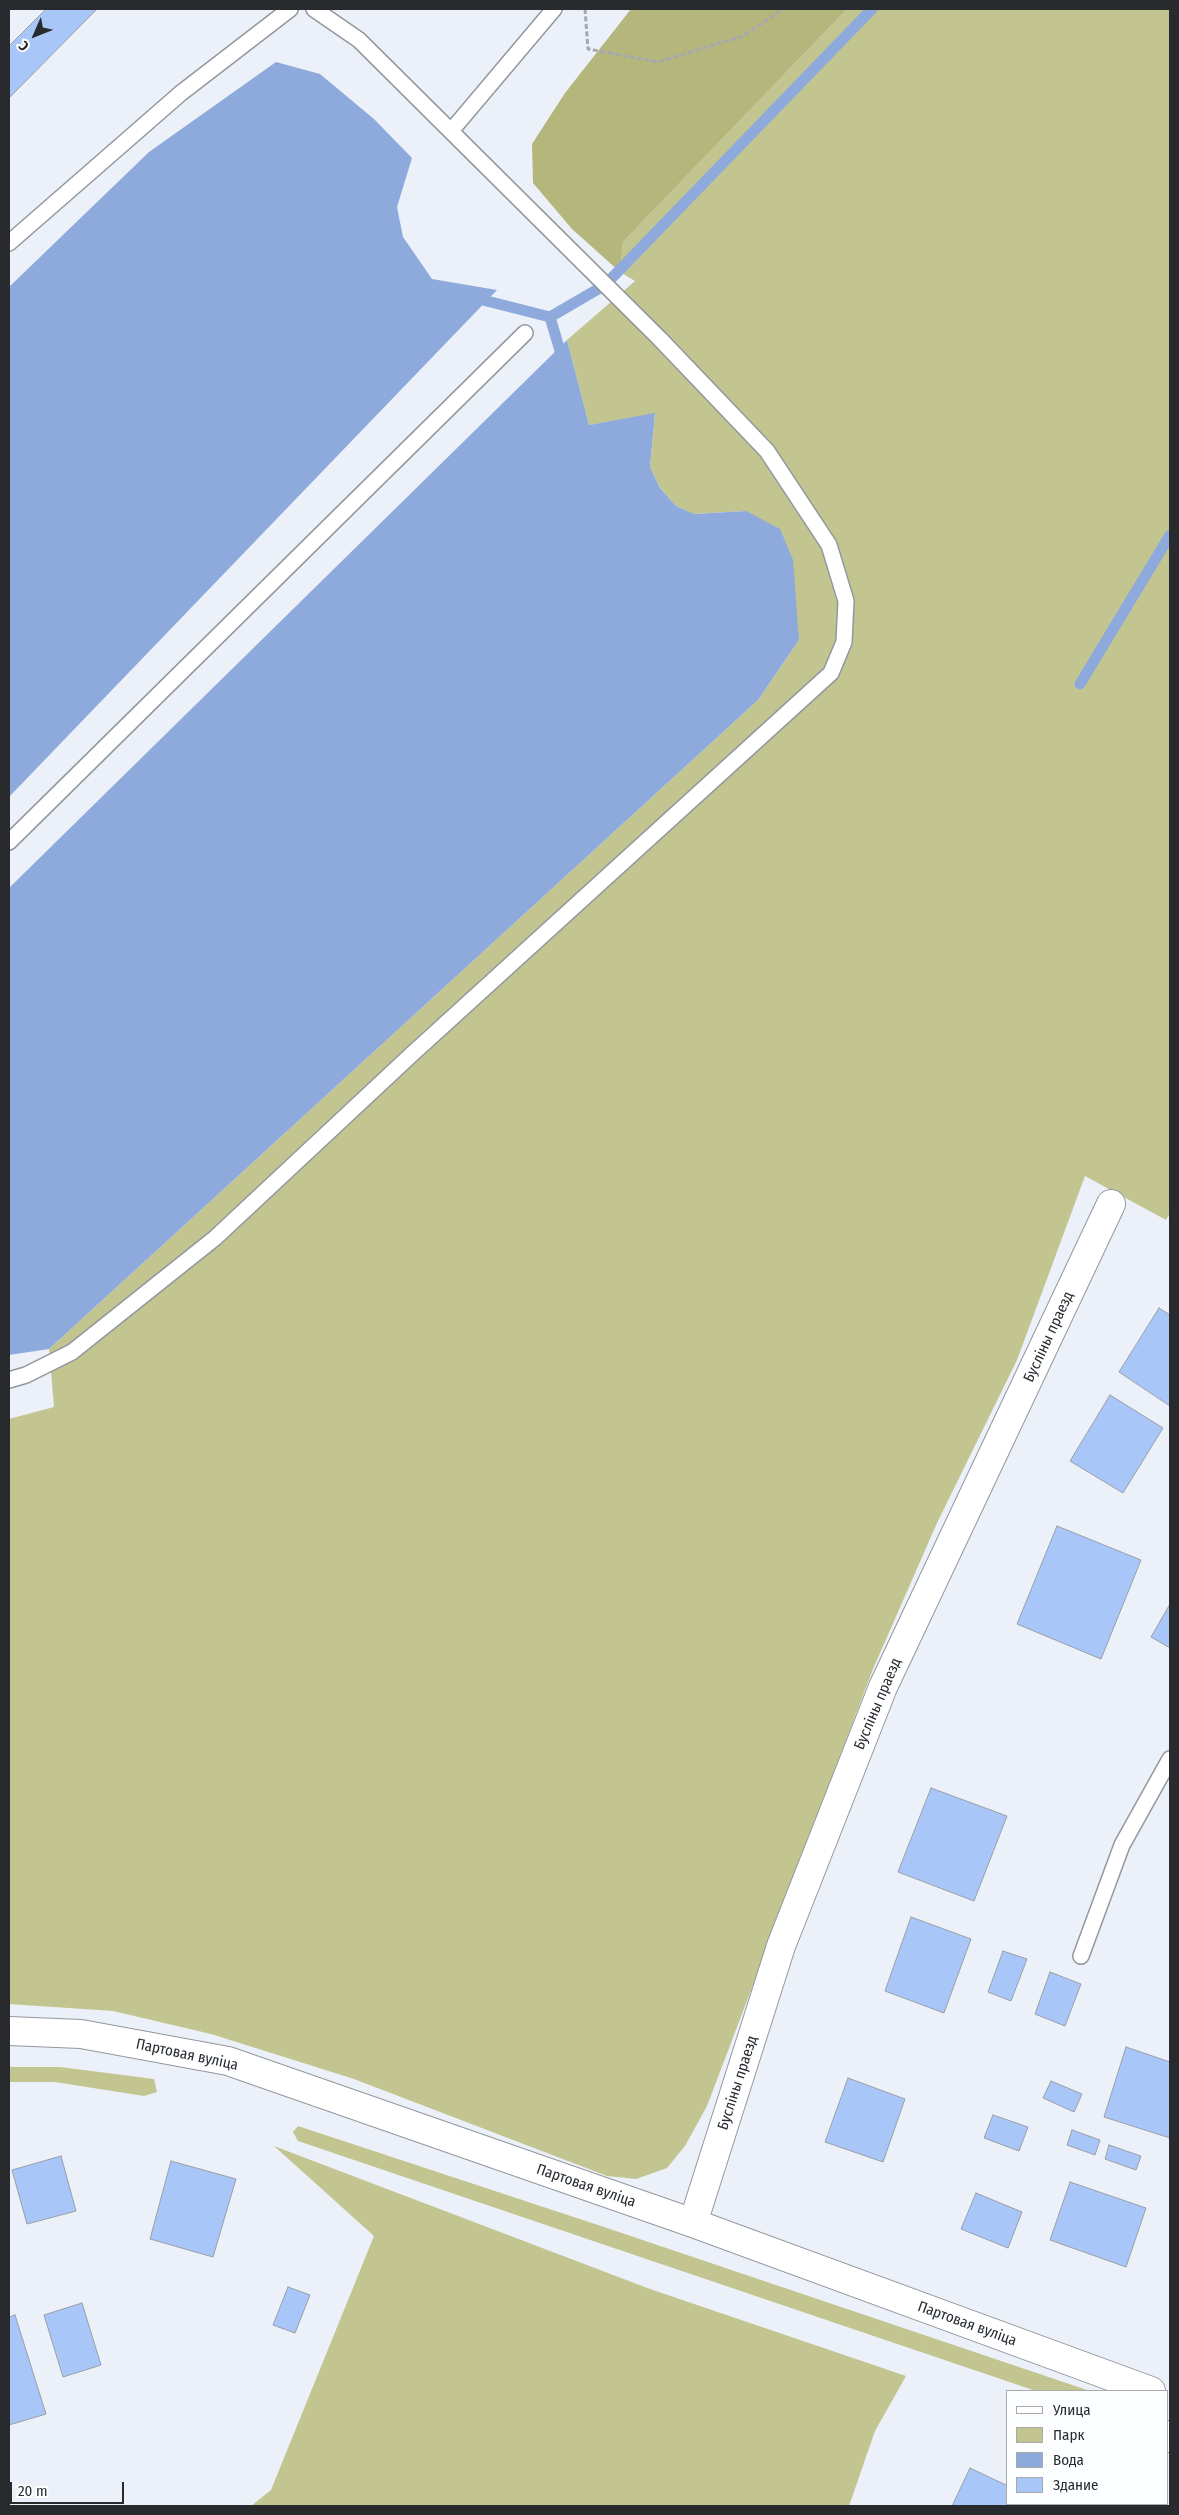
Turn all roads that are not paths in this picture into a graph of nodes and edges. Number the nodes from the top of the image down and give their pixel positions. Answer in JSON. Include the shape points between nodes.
{"nodes":[{"id":1,"x":290,"y":9,"type":"edge"},
{"id":2,"x":314,"y":9,"type":"edge"},
{"id":3,"x":554,"y":9,"type":"edge"},
{"id":4,"x":451,"y":130,"type":"junction"},
{"id":5,"x":9,"y":243,"type":"edge"},
{"id":6,"x":525,"y":333,"type":"dead end"},
{"id":7,"x":9,"y":842,"type":"edge"},
{"id":8,"x":1111,"y":1204,"type":"dead end"},
{"id":9,"x":9,"y":1380,"type":"edge"},
{"id":10,"x":1170,"y":1759,"type":"edge"},
{"id":11,"x":1081,"y":1956,"type":"dead end"},
{"id":12,"x":9,"y":2031,"type":"edge"},
{"id":13,"x":693,"y":2223,"type":"junction"},
{"id":14,"x":1147,"y":2390,"type":"edge"}],
"edges":[{"from":1,"to":5,"type":"lane","via":[[181,93]]},
{"from":2,"to":4,"type":"lane","via":[[360,40]]},
{"from":3,"to":4,"type":"lane"},
{"from":4,"to":9,"type":"lane","via":[[767,450],[829,545],[846,601],[844,642],[831,673],[215,1238],[72,1352]]},
{"from":6,"to":7,"type":"lane"},
{"from":8,"to":13,"type":"street","name":"Бусліны праезд","via":[[883,1687],[781,1946]]},
{"from":10,"to":11,"type":"lane","via":[[1122,1845]]},
{"from":12,"to":13,"type":"street","name":"Партовая вуліца","via":[[81,2034],[228,2061]]},
{"from":13,"to":14,"type":"street","name":"Партовая вуліца"}]}
